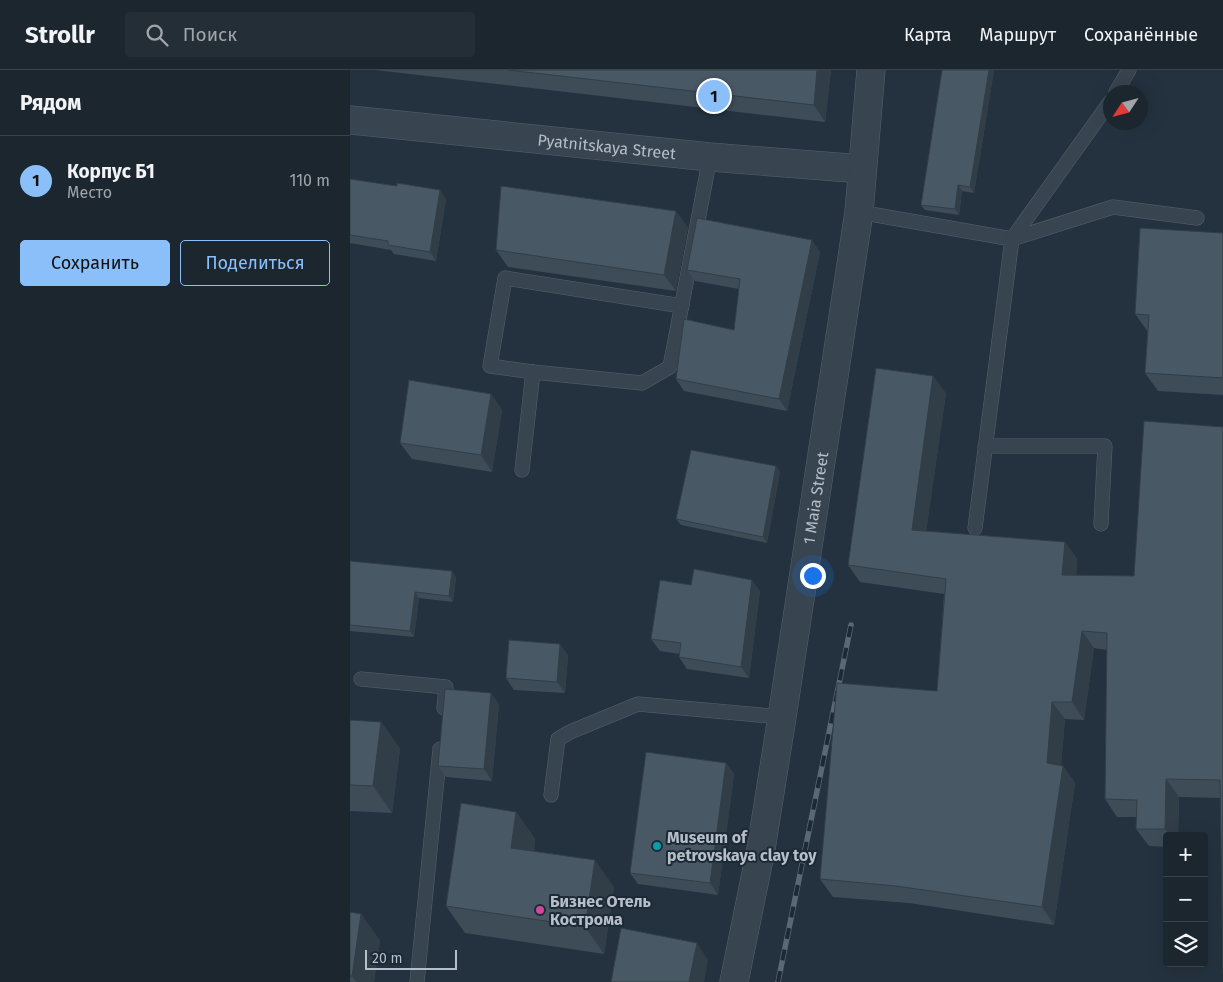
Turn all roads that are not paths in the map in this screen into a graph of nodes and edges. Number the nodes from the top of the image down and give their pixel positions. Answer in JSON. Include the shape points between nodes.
{"nodes":[{"id":1,"x":871,"y":70,"type":"edge"},
{"id":2,"x":1129,"y":70,"type":"edge"},
{"id":3,"x":1120,"y":85,"type":"edge"},
{"id":4,"x":1103,"y":112,"type":"edge"},
{"id":5,"x":350,"y":120,"type":"edge"},
{"id":6,"x":710,"y":158,"type":"junction"},
{"id":7,"x":862,"y":169,"type":"junction"},
{"id":8,"x":860,"y":212,"type":"junction"},
{"id":9,"x":1197,"y":218,"type":"dead end"},
{"id":10,"x":1012,"y":239,"type":"junction"},
{"id":11,"x":682,"y":306,"type":"junction"},
{"id":12,"x":533,"y":372,"type":"junction"},
{"id":13,"x":985,"y":446,"type":"junction"},
{"id":14,"x":522,"y":470,"type":"dead end"},
{"id":15,"x":1101,"y":524,"type":"dead end"},
{"id":16,"x":975,"y":528,"type":"dead end"},
{"id":17,"x":361,"y":680,"type":"dead end"},
{"id":18,"x":782,"y":717,"type":"junction"},
{"id":19,"x":551,"y":794,"type":"dead end"},
{"id":20,"x":417,"y":982,"type":"edge"},
{"id":21,"x":734,"y":982,"type":"edge"}],
"edges":[{"from":1,"to":7,"type":"street","name":"1 Maia Street"},
{"from":2,"to":3,"type":"lane"},
{"from":4,"to":10,"type":"lane"},
{"from":5,"to":6,"type":"street","name":"Pyatnitskaya Street"},
{"from":6,"to":7,"type":"street","name":"Pyatnitskaya Street"},
{"from":6,"to":11,"type":"lane"},
{"from":7,"to":8,"type":"street","name":"1 Maia Street"},
{"from":8,"to":10,"type":"lane"},
{"from":8,"to":18,"type":"street","name":"1 Maia Street"},
{"from":9,"to":10,"type":"lane","via":[[1112,207]]},
{"from":10,"to":13,"type":"lane"},
{"from":11,"to":12,"type":"lane","via":[[670,367],[642,384]]},
{"from":11,"to":12,"type":"lane","via":[[505,278],[490,366]]},
{"from":12,"to":14,"type":"lane"},
{"from":13,"to":15,"type":"lane","via":[[1105,446]]},
{"from":13,"to":16,"type":"lane"},
{"from":17,"to":20,"type":"lane","via":[[446,687]]},
{"from":18,"to":19,"type":"lane","via":[[638,704],[558,739]]},
{"from":18,"to":21,"type":"street","name":"1 Maia Street"}]}
